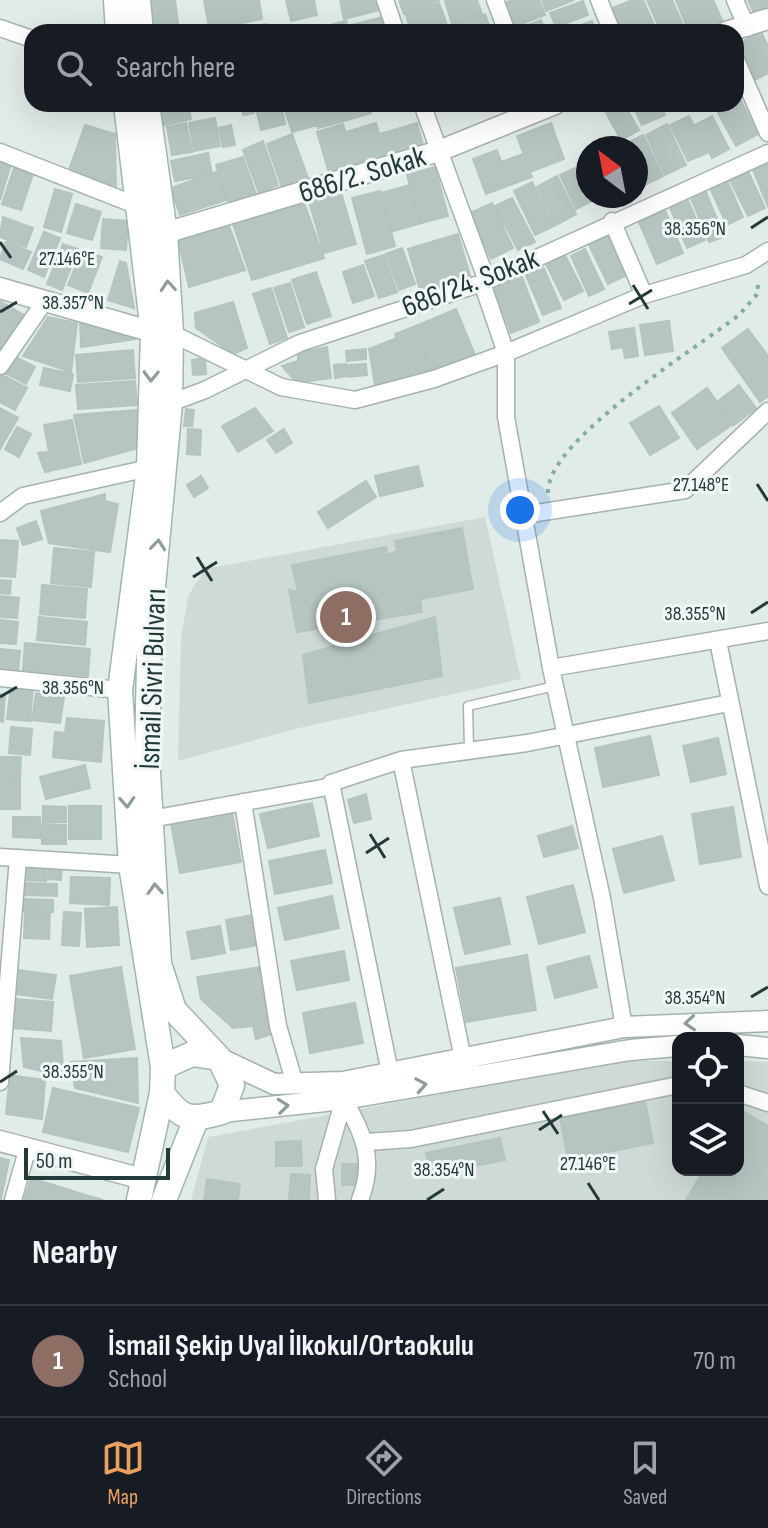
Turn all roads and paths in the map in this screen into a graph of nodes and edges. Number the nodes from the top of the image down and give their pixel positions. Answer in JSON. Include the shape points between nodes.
{"nodes":[{"id":1,"x":116,"y":0,"type":"edge"},
{"id":2,"x":138,"y":0,"type":"edge"},
{"id":3,"x":385,"y":0,"type":"edge"},
{"id":4,"x":495,"y":0,"type":"edge"},
{"id":5,"x":599,"y":0,"type":"edge"},
{"id":6,"x":735,"y":0,"type":"edge"},
{"id":7,"x":768,"y":19,"type":"edge"},
{"id":8,"x":118,"y":24,"type":"edge"},
{"id":9,"x":140,"y":24,"type":"edge"},
{"id":10,"x":393,"y":24,"type":"edge"},
{"id":11,"x":504,"y":24,"type":"edge"},
{"id":12,"x":609,"y":24,"type":"edge"},
{"id":13,"x":0,"y":28,"type":"edge"},
{"id":14,"x":747,"y":28,"type":"junction"},
{"id":15,"x":744,"y":29,"type":"edge"},
{"id":16,"x":24,"y":36,"type":"edge"},
{"id":17,"x":744,"y":78,"type":"edge"},
{"id":18,"x":127,"y":112,"type":"edge"},
{"id":19,"x":148,"y":112,"type":"edge"},
{"id":20,"x":425,"y":112,"type":"edge"},
{"id":21,"x":525,"y":112,"type":"edge"},
{"id":22,"x":768,"y":133,"type":"edge"},
{"id":23,"x":439,"y":151,"type":"junction"},
{"id":24,"x":0,"y":152,"type":"edge"},
{"id":25,"x":768,"y":153,"type":"edge"},
{"id":26,"x":138,"y":206,"type":"junction"},
{"id":27,"x":612,"y":221,"type":"junction"},
{"id":28,"x":165,"y":233,"type":"junction"},
{"id":29,"x":768,"y":251,"type":"edge"},
{"id":30,"x":753,"y":260,"type":"junction"},
{"id":31,"x":484,"y":282,"type":"junction"},
{"id":32,"x":0,"y":288,"type":"edge"},
{"id":33,"x":644,"y":295,"type":"junction"},
{"id":34,"x":45,"y":301,"type":"junction"},
{"id":35,"x":162,"y":333,"type":"junction"},
{"id":36,"x":506,"y":353,"type":"junction"},
{"id":37,"x":0,"y":366,"type":"edge"},
{"id":38,"x":247,"y":369,"type":"junction"},
{"id":39,"x":170,"y":403,"type":"junction"},
{"id":40,"x":768,"y":411,"type":"edge"},
{"id":41,"x":149,"y":468,"type":"junction"},
{"id":42,"x":3,"y":504,"type":"edge"},
{"id":43,"x":548,"y":512,"type":"junction"},
{"id":44,"x":524,"y":515,"type":"junction"},
{"id":45,"x":768,"y":631,"type":"edge"},
{"id":46,"x":718,"y":641,"type":"junction"},
{"id":47,"x":551,"y":668,"type":"junction"},
{"id":48,"x":0,"y":678,"type":"edge"},
{"id":49,"x":555,"y":686,"type":"junction"},
{"id":50,"x":120,"y":690,"type":"junction"},
{"id":51,"x":729,"y":703,"type":"junction"},
{"id":52,"x":568,"y":735,"type":"junction"},
{"id":53,"x":469,"y":748,"type":"junction"},
{"id":54,"x":401,"y":760,"type":"junction"},
{"id":55,"x":333,"y":786,"type":"junction"},
{"id":56,"x":243,"y":802,"type":"junction"},
{"id":57,"x":151,"y":819,"type":"junction"},
{"id":58,"x":0,"y":857,"type":"edge"},
{"id":59,"x":18,"y":858,"type":"junction"},
{"id":60,"x":131,"y":865,"type":"junction"},
{"id":61,"x":768,"y":886,"type":"edge"},
{"id":62,"x":768,"y":1021,"type":"edge"},
{"id":63,"x":624,"y":1027,"type":"junction"},
{"id":64,"x":672,"y":1046,"type":"edge"},
{"id":65,"x":744,"y":1046,"type":"edge"},
{"id":66,"x":768,"y":1048,"type":"edge"},
{"id":67,"x":219,"y":1058,"type":"junction"},
{"id":68,"x":463,"y":1059,"type":"junction"},
{"id":69,"x":163,"y":1067,"type":"junction"},
{"id":70,"x":390,"y":1073,"type":"junction"},
{"id":71,"x":0,"y":1082,"type":"edge"},
{"id":72,"x":295,"y":1084,"type":"junction"},
{"id":73,"x":672,"y":1086,"type":"edge"},
{"id":74,"x":343,"y":1091,"type":"junction"},
{"id":75,"x":162,"y":1093,"type":"junction"},
{"id":76,"x":744,"y":1095,"type":"edge"},
{"id":77,"x":768,"y":1103,"type":"edge"},
{"id":78,"x":222,"y":1112,"type":"junction"},
{"id":79,"x":196,"y":1119,"type":"junction"},
{"id":80,"x":0,"y":1141,"type":"edge"},
{"id":81,"x":367,"y":1142,"type":"junction"},
{"id":82,"x":28,"y":1147,"type":"junction"},
{"id":83,"x":141,"y":1190,"type":"edge"},
{"id":84,"x":13,"y":1200,"type":"edge"},
{"id":85,"x":164,"y":1200,"type":"edge"},
{"id":86,"x":327,"y":1200,"type":"edge"},
{"id":87,"x":360,"y":1200,"type":"edge"}],
"edges":[{"from":1,"to":8,"type":"main road"},
{"from":2,"to":9,"type":"main road"},
{"from":3,"to":10,"type":"street"},
{"from":4,"to":11,"type":"street"},
{"from":5,"to":12,"type":"street"},
{"from":6,"to":14,"type":"street"},
{"from":7,"to":14,"type":"street"},
{"from":13,"to":16,"type":"street"},
{"from":14,"to":15,"type":"street"},
{"from":17,"to":22,"type":"street"},
{"from":18,"to":26,"type":"main road","name":"İsmail Sivri Bulvarı"},
{"from":19,"to":28,"type":"main road","name":"İsmail Sivri Bulvarı"},
{"from":20,"to":23,"type":"street"},
{"from":21,"to":23,"type":"street","name":"686/2. Sokak"},
{"from":23,"to":28,"type":"street","name":"686/2. Sokak"},
{"from":23,"to":31,"type":"street"},
{"from":24,"to":26,"type":"street"},
{"from":25,"to":27,"type":"street","name":"686/24. Sokak"},
{"from":26,"to":35,"type":"main road","name":"İsmail Sivri Bulvarı"},
{"from":27,"to":31,"type":"street","name":"686/24. Sokak"},
{"from":27,"to":33,"type":"street"},
{"from":35,"to":28,"type":"main road","name":"İsmail Sivri Bulvarı","one_way":true},
{"from":29,"to":30,"type":"street"},
{"from":30,"to":33,"type":"street"},
{"from":30,"to":43,"type":"path","via":[[759,292],[740,314],[578,436],[547,482]]},
{"from":31,"to":36,"type":"street"},
{"from":31,"to":38,"type":"street","name":"686/24. Sokak","via":[[300,343]]},
{"from":32,"to":34,"type":"street"},
{"from":33,"to":36,"type":"street"},
{"from":34,"to":35,"type":"street"},
{"from":34,"to":37,"type":"street"},
{"from":35,"to":38,"type":"street"},
{"from":35,"to":39,"type":"main road","name":"İsmail Sivri Bulvarı"},
{"from":35,"to":41,"type":"main road","name":"İsmail Sivri Bulvarı","one_way":true},
{"from":36,"to":38,"type":"street","via":[[355,400],[281,387]]},
{"from":36,"to":44,"type":"street","via":[[506,417]]},
{"from":38,"to":39,"type":"street","name":"686/24. Sokak"},
{"from":57,"to":39,"type":"main road","name":"İsmail Sivri Bulvarı","one_way":true,"via":[[150,619]]},
{"from":40,"to":43,"type":"street","via":[[685,490]]},
{"from":41,"to":42,"type":"street"},
{"from":41,"to":50,"type":"main road","name":"İsmail Sivri Bulvarı"},
{"from":43,"to":44,"type":"street"},
{"from":44,"to":47,"type":"street"},
{"from":45,"to":46,"type":"street"},
{"from":46,"to":47,"type":"street"},
{"from":46,"to":51,"type":"street"},
{"from":47,"to":49,"type":"street"},
{"from":48,"to":50,"type":"street"},
{"from":49,"to":52,"type":"street"},
{"from":49,"to":53,"type":"lane","via":[[468,706]]},
{"from":50,"to":60,"type":"main road","name":"İsmail Sivri Bulvarı","one_way":true},
{"from":51,"to":52,"type":"street"},
{"from":51,"to":61,"type":"street"},
{"from":52,"to":53,"type":"street"},
{"from":52,"to":63,"type":"street"},
{"from":53,"to":54,"type":"street"},
{"from":54,"to":55,"type":"street"},
{"from":54,"to":68,"type":"street"},
{"from":55,"to":56,"type":"street"},
{"from":55,"to":70,"type":"street"},
{"from":56,"to":57,"type":"street"},
{"from":56,"to":72,"type":"street","via":[[278,1026]]},
{"from":67,"to":57,"type":"main road","name":"İsmail Sivri Bulvarı","one_way":true,"via":[[174,1010],[159,964]]},
{"from":58,"to":59,"type":"street"},
{"from":59,"to":60,"type":"street"},
{"from":59,"to":71,"type":"street"},
{"from":60,"to":69,"type":"main road","name":"İsmail Sivri Bulvarı"},
{"from":62,"to":63,"type":"street","one_way":true},
{"from":63,"to":68,"type":"street"},
{"from":74,"to":64,"type":"street","one_way":true},
{"from":65,"to":66,"type":"street"},
{"from":67,"to":69,"type":"main road","via":[[192,1054]]},
{"from":67,"to":72,"type":"street","name":"İsmail Sivri Bulvarı","via":[[274,1084]]},
{"from":67,"to":78,"type":"main road","via":[[232,1085]]},
{"from":68,"to":70,"type":"street"},
{"from":69,"to":75,"type":"main road","name":"İsmail Sivri Bulvarı"},
{"from":70,"to":74,"type":"street"},
{"from":72,"to":74,"type":"street","name":"İsmail Sivri Bulvarı"},
{"from":73,"to":81,"type":"street","via":[[411,1139]]},
{"from":78,"to":74,"type":"street","one_way":true},
{"from":74,"to":81,"type":"street"},
{"from":74,"to":86,"type":"street","via":[[324,1169]]},
{"from":75,"to":79,"type":"main road","via":[[176,1112]]},
{"from":75,"to":83,"type":"main road","name":"İsmail Sivri Bulvarı"},
{"from":76,"to":77,"type":"street"},
{"from":78,"to":79,"type":"main road"},
{"from":79,"to":85,"type":"main road"},
{"from":80,"to":82,"type":"street"},
{"from":81,"to":87,"type":"street","via":[[366,1185]]},
{"from":82,"to":83,"type":"street"},
{"from":82,"to":84,"type":"street"}]}
